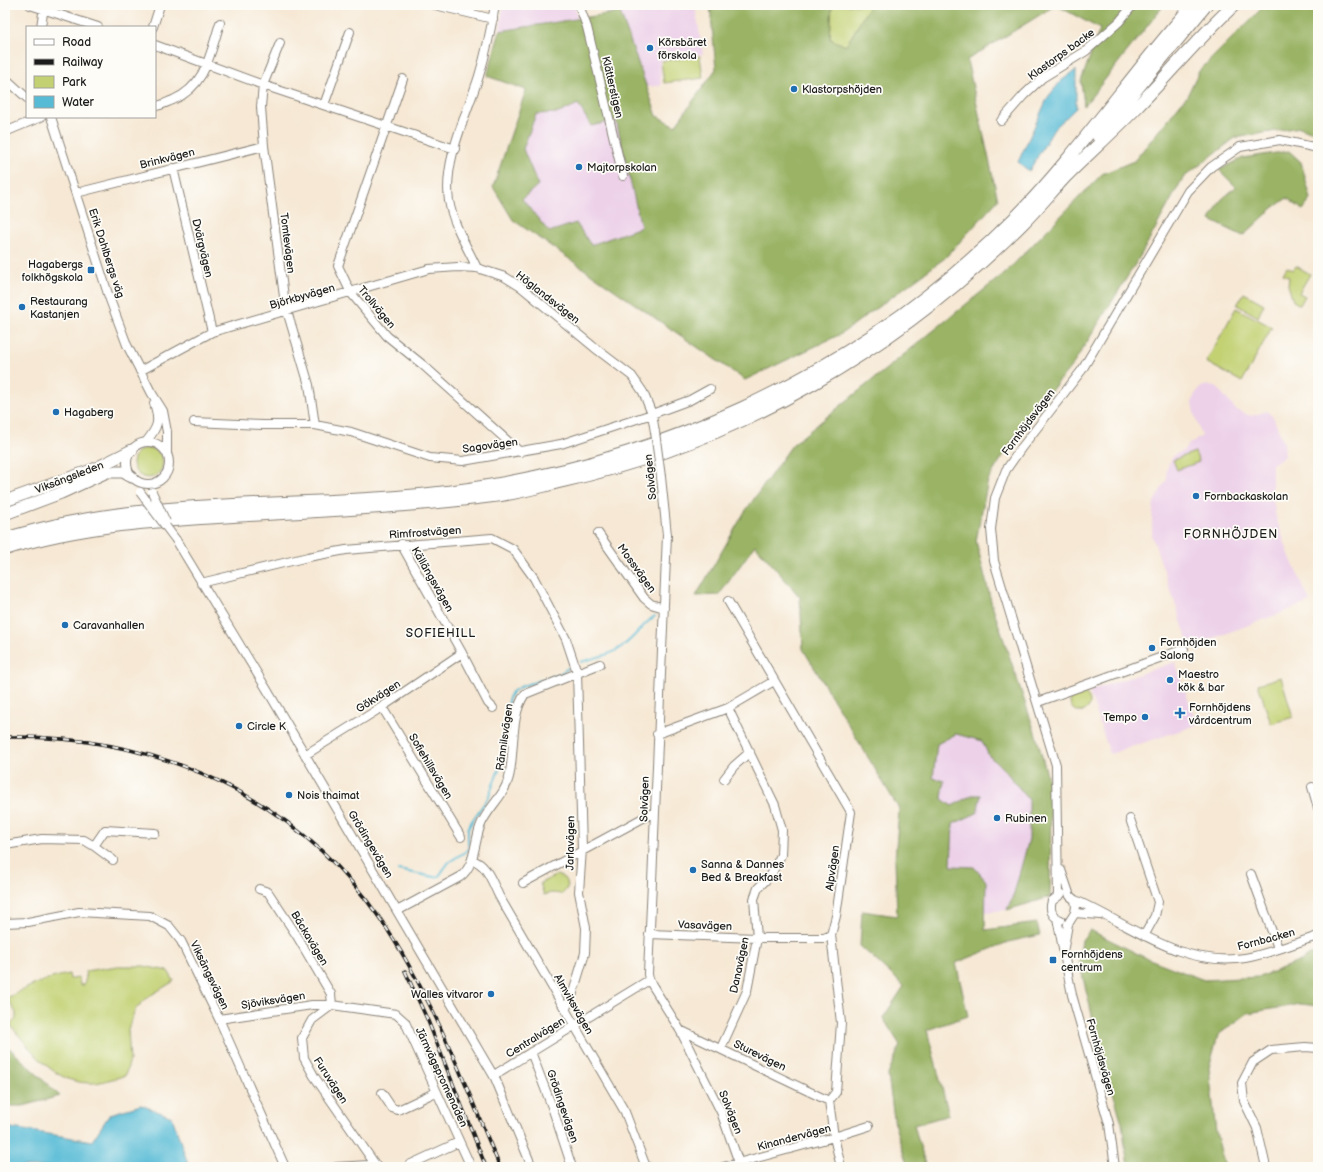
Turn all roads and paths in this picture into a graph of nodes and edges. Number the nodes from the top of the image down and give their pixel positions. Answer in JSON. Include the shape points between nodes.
{"nodes":[{"id":1,"x":30,"y":5,"type":"edge"},
{"id":2,"x":160,"y":5,"type":"edge"},
{"id":3,"x":435,"y":5,"type":"edge"},
{"id":4,"x":495,"y":5,"type":"edge"},
{"id":5,"x":579,"y":5,"type":"edge"},
{"id":6,"x":1133,"y":5,"type":"edge"},
{"id":7,"x":1182,"y":5,"type":"edge"},
{"id":8,"x":1192,"y":5,"type":"edge"},
{"id":9,"x":1206,"y":5,"type":"edge"},
{"id":10,"x":1234,"y":5,"type":"edge"},
{"id":11,"x":44,"y":7,"type":"edge"},
{"id":12,"x":493,"y":19,"type":"junction"},
{"id":13,"x":220,"y":23,"type":"dead end"},
{"id":14,"x":41,"y":26,"type":"edge"},
{"id":15,"x":95,"y":26,"type":"edge"},
{"id":16,"x":153,"y":26,"type":"edge"},
{"id":17,"x":350,"y":32,"type":"dead end"},
{"id":18,"x":280,"y":43,"type":"dead end"},
{"id":19,"x":156,"y":45,"type":"edge"},
{"id":20,"x":207,"y":65,"type":"junction"},
{"id":21,"x":5,"y":78,"type":"edge"},
{"id":22,"x":403,"y":79,"type":"dead end"},
{"id":23,"x":263,"y":85,"type":"junction"},
{"id":24,"x":1122,"y":92,"type":"junction"},
{"id":25,"x":26,"y":97,"type":"edge"},
{"id":26,"x":324,"y":105,"type":"junction"},
{"id":27,"x":156,"y":106,"type":"edge"},
{"id":28,"x":39,"y":118,"type":"edge"},
{"id":29,"x":51,"y":118,"type":"edge"},
{"id":30,"x":1001,"y":121,"type":"dead end"},
{"id":31,"x":386,"y":126,"type":"junction"},
{"id":32,"x":5,"y":132,"type":"edge"},
{"id":33,"x":264,"y":146,"type":"junction"},
{"id":34,"x":1318,"y":148,"type":"edge"},
{"id":35,"x":455,"y":149,"type":"junction"},
{"id":36,"x":173,"y":168,"type":"junction"},
{"id":37,"x":623,"y":176,"type":"dead end"},
{"id":38,"x":1065,"y":177,"type":"junction"},
{"id":39,"x":76,"y":193,"type":"junction"},
{"id":40,"x":477,"y":268,"type":"junction"},
{"id":41,"x":351,"y":293,"type":"junction"},
{"id":42,"x":287,"y":311,"type":"junction"},
{"id":43,"x":212,"y":332,"type":"junction"},
{"id":44,"x":140,"y":371,"type":"junction"},
{"id":45,"x":710,"y":389,"type":"dead end"},
{"id":46,"x":151,"y":392,"type":"junction"},
{"id":47,"x":652,"y":414,"type":"junction"},
{"id":48,"x":194,"y":422,"type":"dead end"},
{"id":49,"x":315,"y":425,"type":"junction"},
{"id":50,"x":146,"y":442,"type":"junction"},
{"id":51,"x":132,"y":450,"type":"junction"},
{"id":52,"x":520,"y":452,"type":"junction"},
{"id":53,"x":167,"y":454,"type":"junction"},
{"id":54,"x":134,"y":479,"type":"junction"},
{"id":55,"x":156,"y":483,"type":"junction"},
{"id":56,"x":6,"y":498,"type":"edge"},
{"id":57,"x":8,"y":513,"type":"edge"},
{"id":58,"x":598,"y":533,"type":"dead end"},
{"id":59,"x":5,"y":538,"type":"edge"},
{"id":60,"x":176,"y":540,"type":"junction"},
{"id":61,"x":401,"y":544,"type":"junction"},
{"id":62,"x":5,"y":549,"type":"edge"},
{"id":63,"x":201,"y":583,"type":"junction"},
{"id":64,"x":728,"y":601,"type":"dead end"},
{"id":65,"x":664,"y":608,"type":"junction"},
{"id":66,"x":1184,"y":649,"type":"dead end"},
{"id":67,"x":462,"y":653,"type":"junction"},
{"id":68,"x":600,"y":664,"type":"dead end"},
{"id":69,"x":577,"y":672,"type":"junction"},
{"id":70,"x":774,"y":681,"type":"junction"},
{"id":71,"x":1038,"y":702,"type":"junction"},
{"id":72,"x":382,"y":707,"type":"junction"},
{"id":73,"x":493,"y":708,"type":"dead end"},
{"id":74,"x":728,"y":708,"type":"junction"},
{"id":75,"x":657,"y":734,"type":"junction"},
{"id":76,"x":750,"y":752,"type":"junction"},
{"id":77,"x":305,"y":755,"type":"junction"},
{"id":78,"x":724,"y":779,"type":"dead end"},
{"id":79,"x":1312,"y":787,"type":"dead end"},
{"id":80,"x":1318,"y":808,"type":"edge"},
{"id":81,"x":654,"y":812,"type":"junction"},
{"id":82,"x":1130,"y":819,"type":"dead end"},
{"id":83,"x":155,"y":833,"type":"dead end"},
{"id":84,"x":461,"y":837,"type":"dead end"},
{"id":85,"x":5,"y":845,"type":"edge"},
{"id":86,"x":94,"y":846,"type":"junction"},
{"id":87,"x":582,"y":849,"type":"junction"},
{"id":88,"x":113,"y":860,"type":"dead end"},
{"id":89,"x":472,"y":860,"type":"junction"},
{"id":90,"x":1059,"y":860,"type":"junction"},
{"id":91,"x":1251,"y":874,"type":"dead end"},
{"id":92,"x":523,"y":883,"type":"dead end"},
{"id":93,"x":259,"y":889,"type":"dead end"},
{"id":94,"x":1058,"y":895,"type":"junction"},
{"id":95,"x":1072,"y":898,"type":"junction"},
{"id":96,"x":397,"y":911,"type":"junction"},
{"id":97,"x":1072,"y":916,"type":"junction"},
{"id":98,"x":1108,"y":917,"type":"junction"},
{"id":99,"x":1057,"y":918,"type":"junction"},
{"id":100,"x":5,"y":923,"type":"edge"},
{"id":101,"x":649,"y":934,"type":"junction"},
{"id":102,"x":831,"y":935,"type":"junction"},
{"id":103,"x":1144,"y":936,"type":"junction"},
{"id":104,"x":1318,"y":936,"type":"edge"},
{"id":105,"x":757,"y":938,"type":"junction"},
{"id":106,"x":1278,"y":948,"type":"junction"},
{"id":107,"x":1063,"y":954,"type":"junction"},
{"id":108,"x":649,"y":980,"type":"junction"},
{"id":109,"x":332,"y":1005,"type":"junction"},
{"id":110,"x":565,"y":1010,"type":"junction"},
{"id":111,"x":218,"y":1019,"type":"junction"},
{"id":112,"x":574,"y":1025,"type":"junction"},
{"id":113,"x":680,"y":1030,"type":"junction"},
{"id":114,"x":721,"y":1048,"type":"junction"},
{"id":115,"x":1318,"y":1048,"type":"edge"},
{"id":116,"x":531,"y":1052,"type":"junction"},
{"id":117,"x":494,"y":1075,"type":"junction"},
{"id":118,"x":436,"y":1092,"type":"junction"},
{"id":119,"x":382,"y":1093,"type":"dead end"},
{"id":120,"x":829,"y":1101,"type":"junction"},
{"id":121,"x":869,"y":1126,"type":"dead end"},
{"id":122,"x":834,"y":1137,"type":"junction"},
{"id":123,"x":460,"y":1142,"type":"junction"},
{"id":124,"x":756,"y":1158,"type":"junction"},
{"id":125,"x":739,"y":1163,"type":"junction"},
{"id":126,"x":409,"y":1165,"type":"dead end"},
{"id":127,"x":285,"y":1167,"type":"edge"},
{"id":128,"x":336,"y":1167,"type":"edge"},
{"id":129,"x":376,"y":1167,"type":"edge"},
{"id":130,"x":471,"y":1167,"type":"edge"},
{"id":131,"x":532,"y":1167,"type":"edge"},
{"id":132,"x":572,"y":1167,"type":"edge"},
{"id":133,"x":646,"y":1167,"type":"edge"},
{"id":134,"x":723,"y":1167,"type":"edge"},
{"id":135,"x":758,"y":1167,"type":"edge"},
{"id":136,"x":841,"y":1167,"type":"edge"},
{"id":137,"x":1115,"y":1167,"type":"edge"},
{"id":138,"x":1266,"y":1167,"type":"edge"}],
"edges":[{"from":1,"to":11,"type":"street"},
{"from":2,"to":16,"type":"street"},
{"from":3,"to":12,"type":"street"},
{"from":4,"to":12,"type":"street"},
{"from":5,"to":37,"type":"street","name":"Klätterstigen","via":[[587,27]]},
{"from":6,"to":30,"type":"street","name":"Klastorps backe","via":[[1095,44],[1042,78]]},
{"from":7,"to":24,"type":"highway"},
{"from":8,"to":24,"type":"highway"},
{"from":9,"to":38,"type":"highway"},
{"from":10,"to":38,"type":"highway","via":[[1135,109]]},
{"from":11,"to":14,"type":"street"},
{"from":11,"to":15,"type":"street"},
{"from":12,"to":35,"type":"street","via":[[479,76]]},
{"from":13,"to":20,"type":"street"},
{"from":17,"to":26,"type":"street"},
{"from":18,"to":23,"type":"street","name":"Tomtevägen"},
{"from":19,"to":20,"type":"street"},
{"from":20,"to":23,"type":"street"},
{"from":20,"to":27,"type":"street","via":[[197,84],[181,96]]},
{"from":21,"to":25,"type":"street"},
{"from":22,"to":31,"type":"street","name":"Trollvägen"},
{"from":23,"to":26,"type":"street"},
{"from":23,"to":33,"type":"street","name":"Tomtevägen","via":[[261,107]]},
{"from":24,"to":59,"type":"highway","via":[[1017,216],[918,302],[858,345],[798,381],[732,414],[683,434],[604,461],[503,484],[419,495],[162,509],[92,518]]},
{"from":26,"to":31,"type":"street"},
{"from":28,"to":32,"type":"street"},
{"from":29,"to":39,"type":"street","name":"Erik Dahlbergs väg"},
{"from":31,"to":35,"type":"street"},
{"from":31,"to":41,"type":"street","name":"Trollvägen","via":[[338,266]]},
{"from":33,"to":36,"type":"street","name":"Brinkvägen"},
{"from":33,"to":42,"type":"street","name":"Tomtevägen"},
{"from":34,"to":71,"type":"street","name":"Fornhöjdsvägen","via":[[1280,140],[1240,147],[1210,167],[1188,191],[1082,370],[1006,470],[994,498],[994,560]]},
{"from":35,"to":40,"type":"street","via":[[450,169],[449,201],[460,234]]},
{"from":36,"to":39,"type":"street","name":"Brinkvägen"},
{"from":36,"to":43,"type":"street","name":"Dvärgvägen"},
{"from":38,"to":62,"type":"highway","via":[[1024,222],[975,268],[903,326],[860,356],[800,391],[682,446],[596,474],[507,494],[422,505],[167,520],[93,529]]},
{"from":39,"to":44,"type":"street","name":"Erik Dahlbergs väg","via":[[109,296]]},
{"from":40,"to":41,"type":"street","name":"Björkbyvägen","via":[[429,269]]},
{"from":40,"to":47,"type":"street","name":"Höglandsvägen","via":[[505,277],[632,376],[643,392]]},
{"from":41,"to":42,"type":"street","name":"Björkbyvägen"},
{"from":41,"to":52,"type":"street","name":"Trollvägen","via":[[387,336]]},
{"from":42,"to":43,"type":"street","name":"Björkbyvägen"},
{"from":42,"to":49,"type":"street","name":"Tomtevägen","via":[[309,385]]},
{"from":43,"to":44,"type":"street","name":"Björkbyvägen"},
{"from":44,"to":46,"type":"street","name":"Erik Dahlbergs väg"},
{"from":45,"to":47,"type":"street","name":"Sagovägen","via":[[690,400]]},
{"from":46,"to":50,"type":"street","name":"Erik Dahlbergs väg","via":[[158,419],[153,434]]},
{"from":46,"to":53,"type":"street","name":"Erik Dahlbergs väg","via":[[163,411]]},
{"from":47,"to":52,"type":"street","name":"Sagovägen","via":[[561,444]]},
{"from":47,"to":65,"type":"street","name":"Solvägen","bridge":true,"via":[[667,535]]},
{"from":48,"to":49,"type":"street","name":"Sagovägen"},
{"from":49,"to":52,"type":"street","name":"Sagovägen","via":[[351,432],[430,458],[463,461]]},
{"from":50,"to":51,"type":"street"},
{"from":50,"to":53,"type":"street","via":[[162,447]]},
{"from":51,"to":54,"type":"street","name":"Grödingevägen","via":[[128,456],[127,466]]},
{"from":51,"to":56,"type":"main road","name":"Viksängsleden","via":[[94,470]]},
{"from":53,"to":55,"type":"street","name":"Grödingevägen","via":[[168,470],[165,477]]},
{"from":54,"to":55,"type":"street","via":[[149,485]]},
{"from":54,"to":57,"type":"main road","name":"Viksängsleden","via":[[123,472],[107,472]]},
{"from":54,"to":60,"type":"street","name":"Grödingevägen","bridge":true,"via":[[140,492]]},
{"from":55,"to":60,"type":"street","name":"Grödingevägen","bridge":true,"via":[[152,492]]},
{"from":56,"to":57,"type":"street"},
{"from":58,"to":65,"type":"street","name":"Mossvägen","via":[[644,598],[651,604]]},
{"from":60,"to":63,"type":"street","name":"Grödingevägen"},
{"from":61,"to":63,"type":"street","name":"Rimfrostvägen","via":[[308,557]]},
{"from":61,"to":67,"type":"street","name":"Källängsvägen"},
{"from":61,"to":69,"type":"street","name":"Rimfrostvägen","via":[[492,538],[513,549],[534,578],[566,639]]},
{"from":63,"to":77,"type":"street","name":"Grödingevägen"},
{"from":64,"to":70,"type":"street","name":"Alpvägen"},
{"from":65,"to":75,"type":"street","name":"Solvägen"},
{"from":66,"to":71,"type":"street"},
{"from":67,"to":72,"type":"street","name":"Gökvägen"},
{"from":67,"to":73,"type":"street","name":"Källängsvägen"},
{"from":68,"to":69,"type":"street","name":"Rännilsvägen"},
{"from":69,"to":87,"type":"street","name":"Jarlavägen"},
{"from":69,"to":89,"type":"street","name":"Rännilsvägen","via":[[525,694],[520,701],[509,778],[480,826]]},
{"from":70,"to":74,"type":"street"},
{"from":70,"to":102,"type":"street","name":"Alpvägen","via":[[851,812]]},
{"from":71,"to":90,"type":"street","name":"Fornhöjdsvägen","via":[[1056,765]]},
{"from":72,"to":77,"type":"street","name":"Gökvägen"},
{"from":72,"to":84,"type":"street","name":"Sofiehillsvägen"},
{"from":74,"to":75,"type":"street"},
{"from":74,"to":76,"type":"street","name":"Danavägen"},
{"from":75,"to":81,"type":"street","name":"Solvägen"},
{"from":76,"to":78,"type":"street"},
{"from":76,"to":105,"type":"street","name":"Danavägen","via":[[775,805],[782,830],[781,855],[771,875],[758,888],[754,899]]},
{"from":77,"to":96,"type":"street","name":"Grödingevägen"},
{"from":79,"to":80,"type":"street"},
{"from":81,"to":87,"type":"street"},
{"from":81,"to":101,"type":"street","name":"Solvägen"},
{"from":82,"to":103,"type":"street","via":[[1158,902],[1155,916]]},
{"from":83,"to":86,"type":"street","via":[[105,830]]},
{"from":85,"to":86,"type":"street","via":[[42,839],[84,840]]},
{"from":86,"to":88,"type":"street"},
{"from":87,"to":92,"type":"street"},
{"from":87,"to":110,"type":"street","name":"Jarlavägen","via":[[579,892],[586,928],[584,953],[572,996]]},
{"from":89,"to":96,"type":"street","name":"Rännilsvägen","via":[[460,877]]},
{"from":89,"to":110,"type":"street","name":"Almviksvägen","via":[[485,868]]},
{"from":90,"to":94,"type":"street","name":"Fornhöjdsvägen"},
{"from":90,"to":95,"type":"street","name":"Fornhöjdsvägen"},
{"from":91,"to":106,"type":"street"},
{"from":93,"to":109,"type":"street","name":"Bäckavägen","via":[[268,892],[297,936],[331,994]]},
{"from":94,"to":95,"type":"street"},
{"from":94,"to":99,"type":"street","name":"Fornhöjdsvägen","via":[[1052,901],[1051,909]]},
{"from":95,"to":97,"type":"street","name":"Fornhöjdsvägen","via":[[1076,906]]},
{"from":95,"to":98,"type":"street","name":"Fornbacken"},
{"from":96,"to":117,"type":"street","name":"Grödingevägen"},
{"from":97,"to":98,"type":"street","name":"Fornbacken"},
{"from":97,"to":99,"type":"street","via":[[1063,920]]},
{"from":97,"to":107,"type":"street","name":"Fornhöjdsvägen"},
{"from":98,"to":103,"type":"street","name":"Fornbacken"},
{"from":99,"to":107,"type":"street","name":"Fornhöjdsvägen"},
{"from":100,"to":111,"type":"street","name":"Viksängsvägen","via":[[28,922],[79,912],[150,916],[169,926],[181,941]]},
{"from":101,"to":105,"type":"street","name":"Vasavägen"},
{"from":101,"to":108,"type":"street","name":"Solvägen"},
{"from":102,"to":105,"type":"street","name":"Vasavägen","via":[[824,938]]},
{"from":102,"to":120,"type":"street","name":"Alpvägen","via":[[841,1023],[836,1092]]},
{"from":103,"to":106,"type":"street","name":"Fornbacken","via":[[1173,950],[1208,958],[1246,958]]},
{"from":104,"to":106,"type":"street","name":"Fornbacken"},
{"from":105,"to":114,"type":"street","name":"Danavägen","via":[[747,991]]},
{"from":107,"to":137,"type":"street","name":"Fornhöjdsvägen","via":[[1072,995],[1109,1124]]},
{"from":108,"to":112,"type":"street","name":"Centralvägen"},
{"from":108,"to":113,"type":"street","name":"Solvägen"},
{"from":109,"to":111,"type":"street","name":"Sjöviksvägen","via":[[312,1005]]},
{"from":109,"to":118,"type":"street","name":"Järnvägspromenaden","via":[[396,1014],[405,1022]]},
{"from":109,"to":129,"type":"street","name":"Furuvägen","via":[[312,1020],[302,1038],[304,1058]]},
{"from":110,"to":112,"type":"street","name":"Almviksvägen"},
{"from":111,"to":127,"type":"street","name":"Viksängsvägen"},
{"from":112,"to":116,"type":"street","name":"Centralvägen"},
{"from":112,"to":133,"type":"street","name":"Almviksvägen","via":[[625,1112]]},
{"from":113,"to":114,"type":"street","name":"Sturevägen"},
{"from":113,"to":125,"type":"street","name":"Solvägen","via":[[721,1112]]},
{"from":114,"to":120,"type":"street","name":"Sturevägen"},
{"from":115,"to":138,"type":"street","via":[[1271,1050],[1253,1062],[1242,1083],[1244,1101],[1257,1128]]},
{"from":116,"to":117,"type":"street","name":"Centralvägen"},
{"from":116,"to":132,"type":"street","name":"Grödingevägen"},
{"from":117,"to":131,"type":"street","name":"Grödingevägen"},
{"from":118,"to":119,"type":"street","via":[[398,1110],[392,1108]]},
{"from":118,"to":123,"type":"street","name":"Järnvägspromenaden"},
{"from":120,"to":122,"type":"street"},
{"from":121,"to":122,"type":"street","name":"Kinandervägen"},
{"from":122,"to":124,"type":"street","name":"Kinandervägen"},
{"from":122,"to":136,"type":"street"},
{"from":123,"to":126,"type":"street"},
{"from":123,"to":130,"type":"street","name":"Järnvägspromenaden"},
{"from":124,"to":125,"type":"street","name":"Kinandervägen"},
{"from":124,"to":135,"type":"street"},
{"from":125,"to":134,"type":"street","name":"Kinandervägen"},
{"from":128,"to":129,"type":"street"}]}
